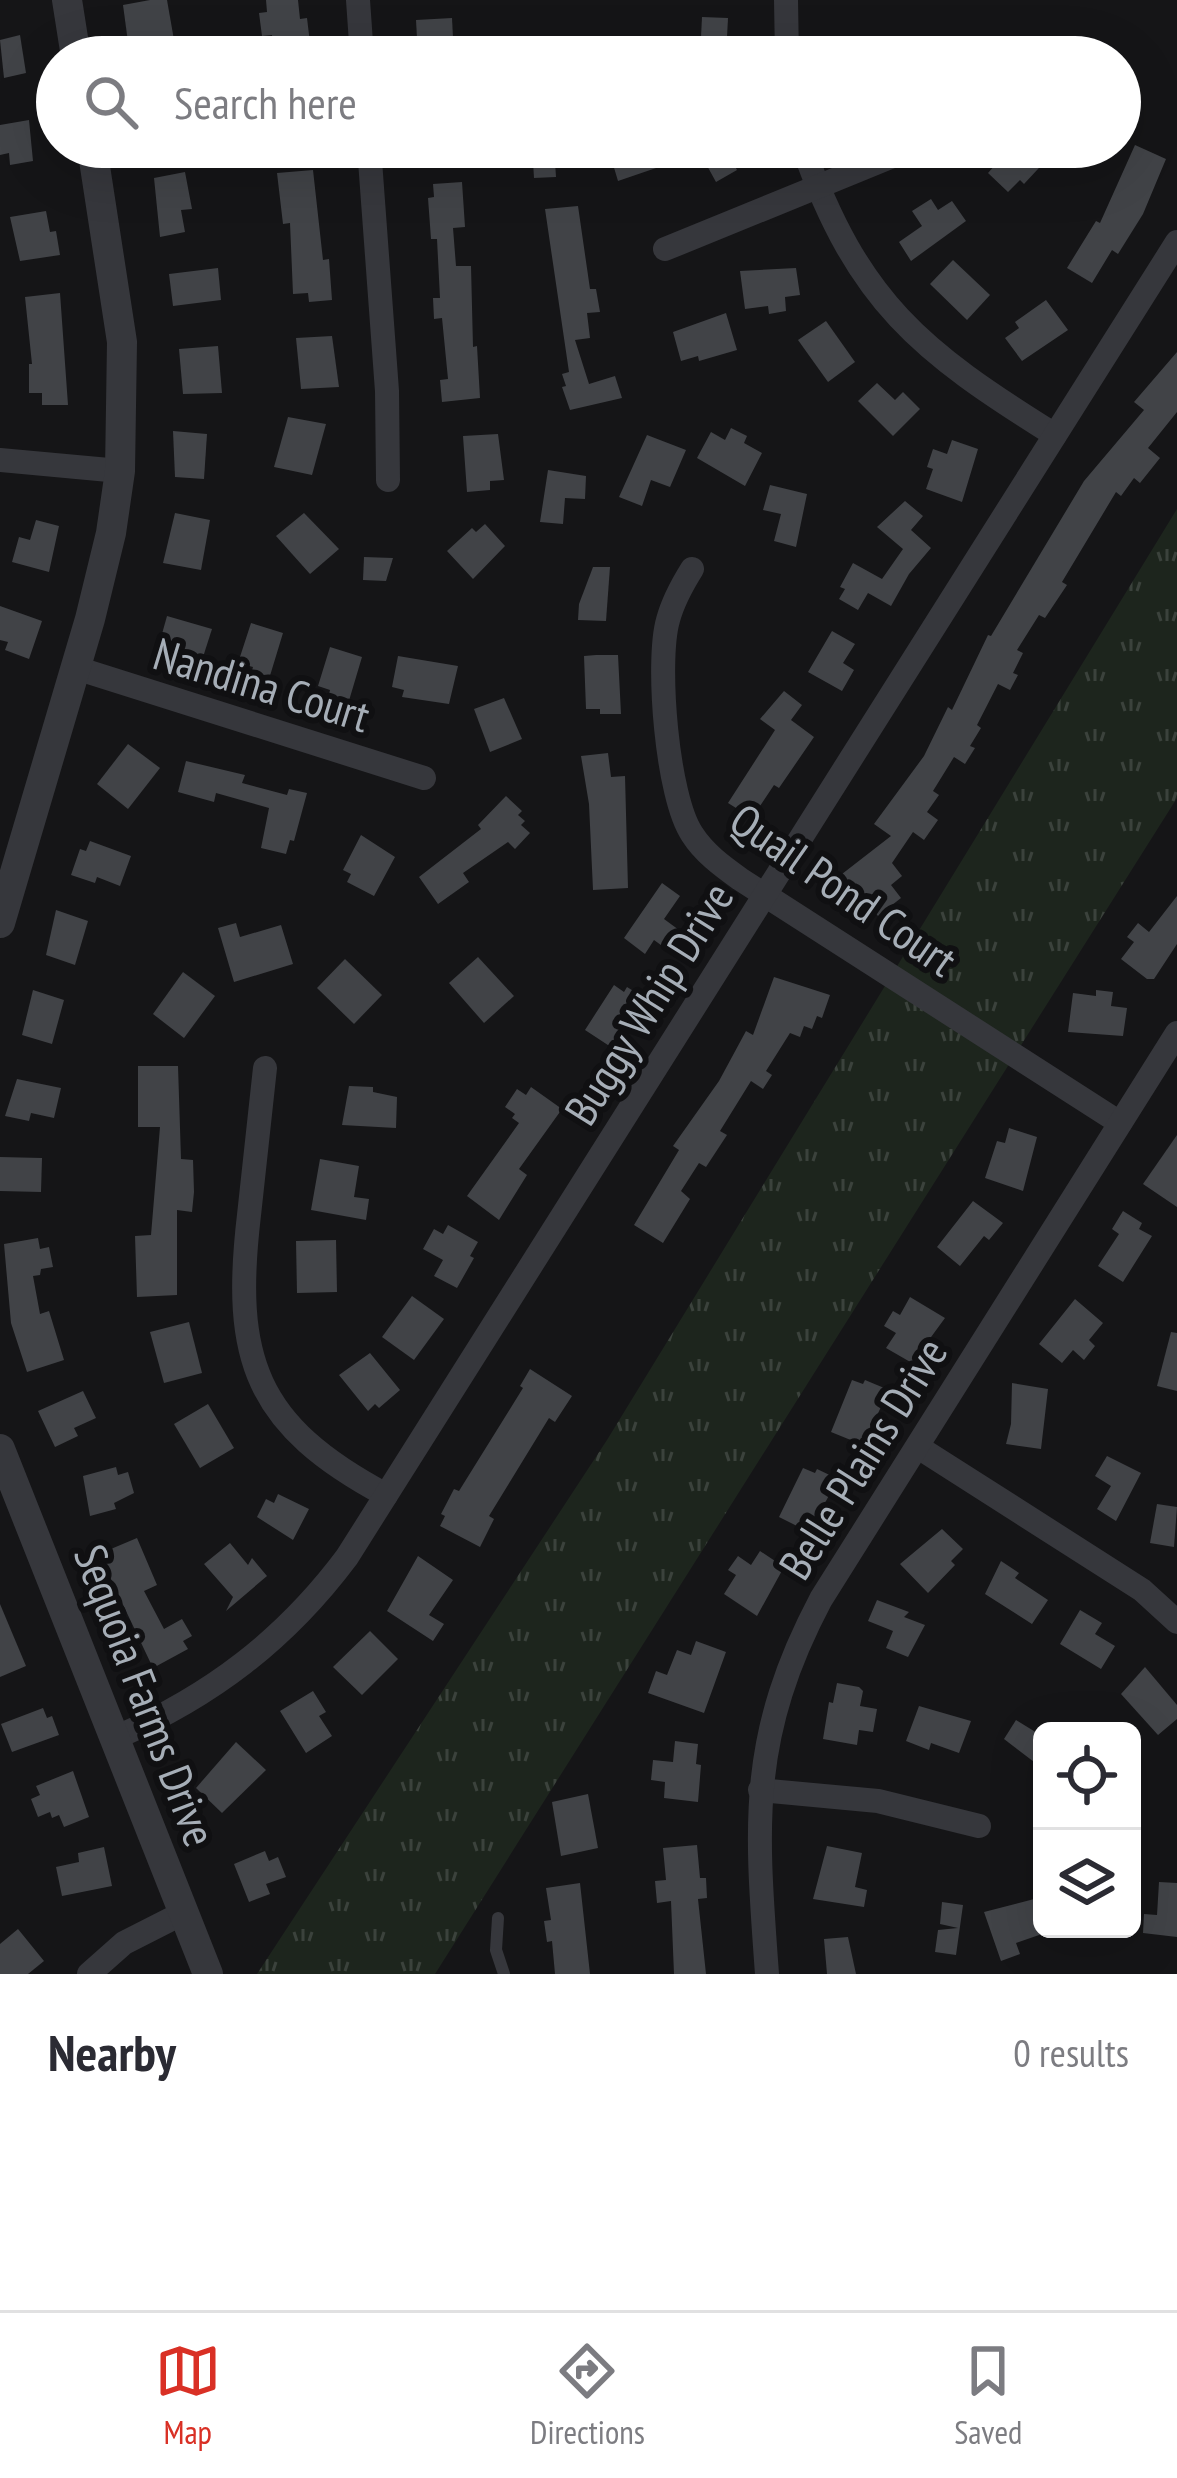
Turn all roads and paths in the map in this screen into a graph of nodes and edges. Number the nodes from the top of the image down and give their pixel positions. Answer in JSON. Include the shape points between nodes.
{"nodes":[{"id":1,"x":67,"y":0,"type":"edge"},
{"id":2,"x":358,"y":0,"type":"edge"},
{"id":3,"x":786,"y":0,"type":"edge"},
{"id":4,"x":73,"y":36,"type":"edge"},
{"id":5,"x":361,"y":36,"type":"edge"},
{"id":6,"x":787,"y":36,"type":"edge"},
{"id":7,"x":95,"y":168,"type":"edge"},
{"id":8,"x":371,"y":168,"type":"edge"},
{"id":9,"x":811,"y":168,"type":"edge"},
{"id":10,"x":865,"y":168,"type":"edge"},
{"id":11,"x":818,"y":188,"type":"junction"},
{"id":12,"x":1177,"y":242,"type":"edge"},
{"id":13,"x":665,"y":249,"type":"dead end"},
{"id":14,"x":1055,"y":435,"type":"junction"},
{"id":15,"x":0,"y":460,"type":"edge"},
{"id":16,"x":120,"y":471,"type":"junction"},
{"id":17,"x":388,"y":480,"type":"dead end"},
{"id":18,"x":692,"y":568,"type":"dead end"},
{"id":19,"x":76,"y":668,"type":"junction"},
{"id":20,"x":424,"y":778,"type":"dead end"},
{"id":21,"x":765,"y":895,"type":"junction"},
{"id":22,"x":0,"y":922,"type":"edge"},
{"id":23,"x":1177,"y":1033,"type":"edge"},
{"id":24,"x":265,"y":1068,"type":"dead end"},
{"id":25,"x":1120,"y":1123,"type":"junction"},
{"id":26,"x":919,"y":1448,"type":"junction"},
{"id":27,"x":0,"y":1449,"type":"edge"},
{"id":28,"x":386,"y":1495,"type":"junction"},
{"id":29,"x":1177,"y":1622,"type":"edge"},
{"id":30,"x":116,"y":1737,"type":"junction"},
{"id":31,"x":760,"y":1790,"type":"junction"},
{"id":32,"x":979,"y":1826,"type":"dead end"},
{"id":33,"x":183,"y":1913,"type":"junction"},
{"id":34,"x":498,"y":1918,"type":"dead end"},
{"id":35,"x":89,"y":1974,"type":"edge"},
{"id":36,"x":208,"y":1974,"type":"edge"},
{"id":37,"x":504,"y":1974,"type":"edge"},
{"id":38,"x":767,"y":1974,"type":"edge"}],
"edges":[{"from":1,"to":4,"type":"street"},
{"from":2,"to":5,"type":"street"},
{"from":3,"to":6,"type":"street"},
{"from":7,"to":16,"type":"street","via":[[122,343]]},
{"from":8,"to":17,"type":"street"},
{"from":9,"to":11,"type":"street"},
{"from":10,"to":11,"type":"street"},
{"from":11,"to":13,"type":"street"},
{"from":11,"to":14,"type":"street","via":[[845,248],[902,324],[965,380]]},
{"from":12,"to":14,"type":"street","name":"Buggy Whip Drive"},
{"from":14,"to":21,"type":"street","name":"Buggy Whip Drive"},
{"from":15,"to":16,"type":"street"},
{"from":16,"to":19,"type":"street"},
{"from":18,"to":21,"type":"street","name":"Quail Pond Court","via":[[665,634],[672,783],[692,833],[715,861]]},
{"from":19,"to":20,"type":"street","name":"Nandina Court"},
{"from":19,"to":22,"type":"street"},
{"from":21,"to":25,"type":"street","name":"Quail Pond Court"},
{"from":21,"to":28,"type":"street","name":"Buggy Whip Drive"},
{"from":23,"to":25,"type":"street","name":"Belle Plains Drive"},
{"from":24,"to":28,"type":"street","via":[[241,1281],[249,1348],[298,1435]]},
{"from":25,"to":26,"type":"street","name":"Belle Plains Drive"},
{"from":26,"to":29,"type":"street","via":[[1142,1590]]},
{"from":26,"to":31,"type":"street","name":"Belle Plains Drive","via":[[795,1648],[770,1720]]},
{"from":27,"to":30,"type":"street","name":"Sequoia Farms Drive"},
{"from":28,"to":30,"type":"street","name":"Buggy Whip Drive","via":[[328,1582],[268,1647],[194,1700]]},
{"from":30,"to":33,"type":"street","name":"Sequoia Farms Drive"},
{"from":31,"to":32,"type":"street","via":[[878,1801]]},
{"from":31,"to":38,"type":"street","name":"Belle Plains Drive"},
{"from":33,"to":35,"type":"street","via":[[124,1943]]},
{"from":33,"to":36,"type":"street","name":"Sequoia Farms Drive"},
{"from":34,"to":37,"type":"lane"}]}
